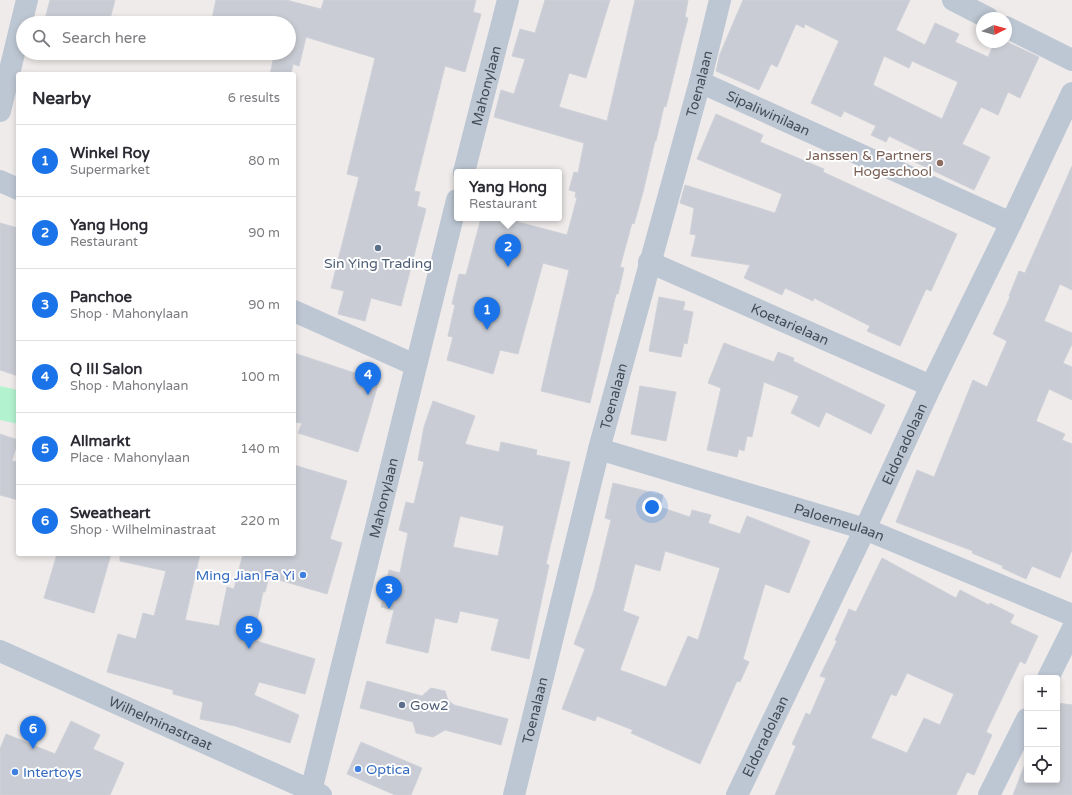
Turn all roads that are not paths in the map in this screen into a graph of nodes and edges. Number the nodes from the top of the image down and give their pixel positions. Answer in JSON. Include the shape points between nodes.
{"nodes":[{"id":1,"x":26,"y":0,"type":"edge"},
{"id":2,"x":508,"y":0,"type":"edge"},
{"id":3,"x":720,"y":0,"type":"edge"},
{"id":4,"x":953,"y":0,"type":"edge"},
{"id":5,"x":976,"y":12,"type":"edge"},
{"id":6,"x":22,"y":16,"type":"edge"},
{"id":7,"x":1012,"y":30,"type":"edge"},
{"id":8,"x":16,"y":43,"type":"edge"},
{"id":9,"x":1072,"y":60,"type":"edge"},
{"id":10,"x":700,"y":82,"type":"junction"},
{"id":11,"x":1072,"y":93,"type":"edge"},
{"id":12,"x":0,"y":111,"type":"edge"},
{"id":13,"x":465,"y":169,"type":"edge"},
{"id":14,"x":0,"y":181,"type":"edge"},
{"id":15,"x":16,"y":188,"type":"edge"},
{"id":16,"x":454,"y":212,"type":"edge"},
{"id":17,"x":1011,"y":223,"type":"junction"},
{"id":18,"x":649,"y":262,"type":"junction"},
{"id":19,"x":296,"y":312,"type":"edge"},
{"id":20,"x":415,"y":365,"type":"junction"},
{"id":21,"x":931,"y":386,"type":"junction"},
{"id":22,"x":599,"y":449,"type":"junction"},
{"id":23,"x":864,"y":529,"type":"junction"},
{"id":24,"x":1072,"y":615,"type":"edge"},
{"id":25,"x":1072,"y":630,"type":"edge"},
{"id":26,"x":0,"y":651,"type":"edge"},
{"id":27,"x":1050,"y":675,"type":"edge"},
{"id":28,"x":1024,"y":725,"type":"edge"},
{"id":29,"x":314,"y":794,"type":"edge"},
{"id":30,"x":514,"y":795,"type":"edge"},
{"id":31,"x":737,"y":795,"type":"edge"},
{"id":32,"x":989,"y":795,"type":"edge"}],
"edges":[{"from":1,"to":6,"type":"street"},
{"from":2,"to":13,"type":"street","name":"Mahonylaan"},
{"from":3,"to":10,"type":"street","name":"Toenalaan"},
{"from":4,"to":5,"type":"street"},
{"from":7,"to":9,"type":"street"},
{"from":8,"to":12,"type":"street"},
{"from":10,"to":17,"type":"street","name":"Sipaliwinilaan"},
{"from":10,"to":18,"type":"street","name":"Toenalaan"},
{"from":11,"to":17,"type":"street","name":"Eldoradolaan"},
{"from":14,"to":15,"type":"street"},
{"from":16,"to":20,"type":"street","name":"Mahonylaan"},
{"from":17,"to":21,"type":"street","name":"Eldoradolaan"},
{"from":18,"to":21,"type":"street","name":"Koetarielaan"},
{"from":18,"to":22,"type":"street","name":"Toenalaan"},
{"from":19,"to":20,"type":"street"},
{"from":20,"to":29,"type":"street","name":"Mahonylaan"},
{"from":21,"to":23,"type":"street","name":"Eldoradolaan"},
{"from":22,"to":23,"type":"street","name":"Paloemeulaan"},
{"from":22,"to":30,"type":"street","name":"Toenalaan"},
{"from":23,"to":24,"type":"street","name":"Paloemeulaan"},
{"from":23,"to":31,"type":"street","name":"Eldoradolaan"},
{"from":25,"to":27,"type":"street"},
{"from":26,"to":29,"type":"street","name":"Wilhelminastraat"},
{"from":28,"to":32,"type":"street"}]}
